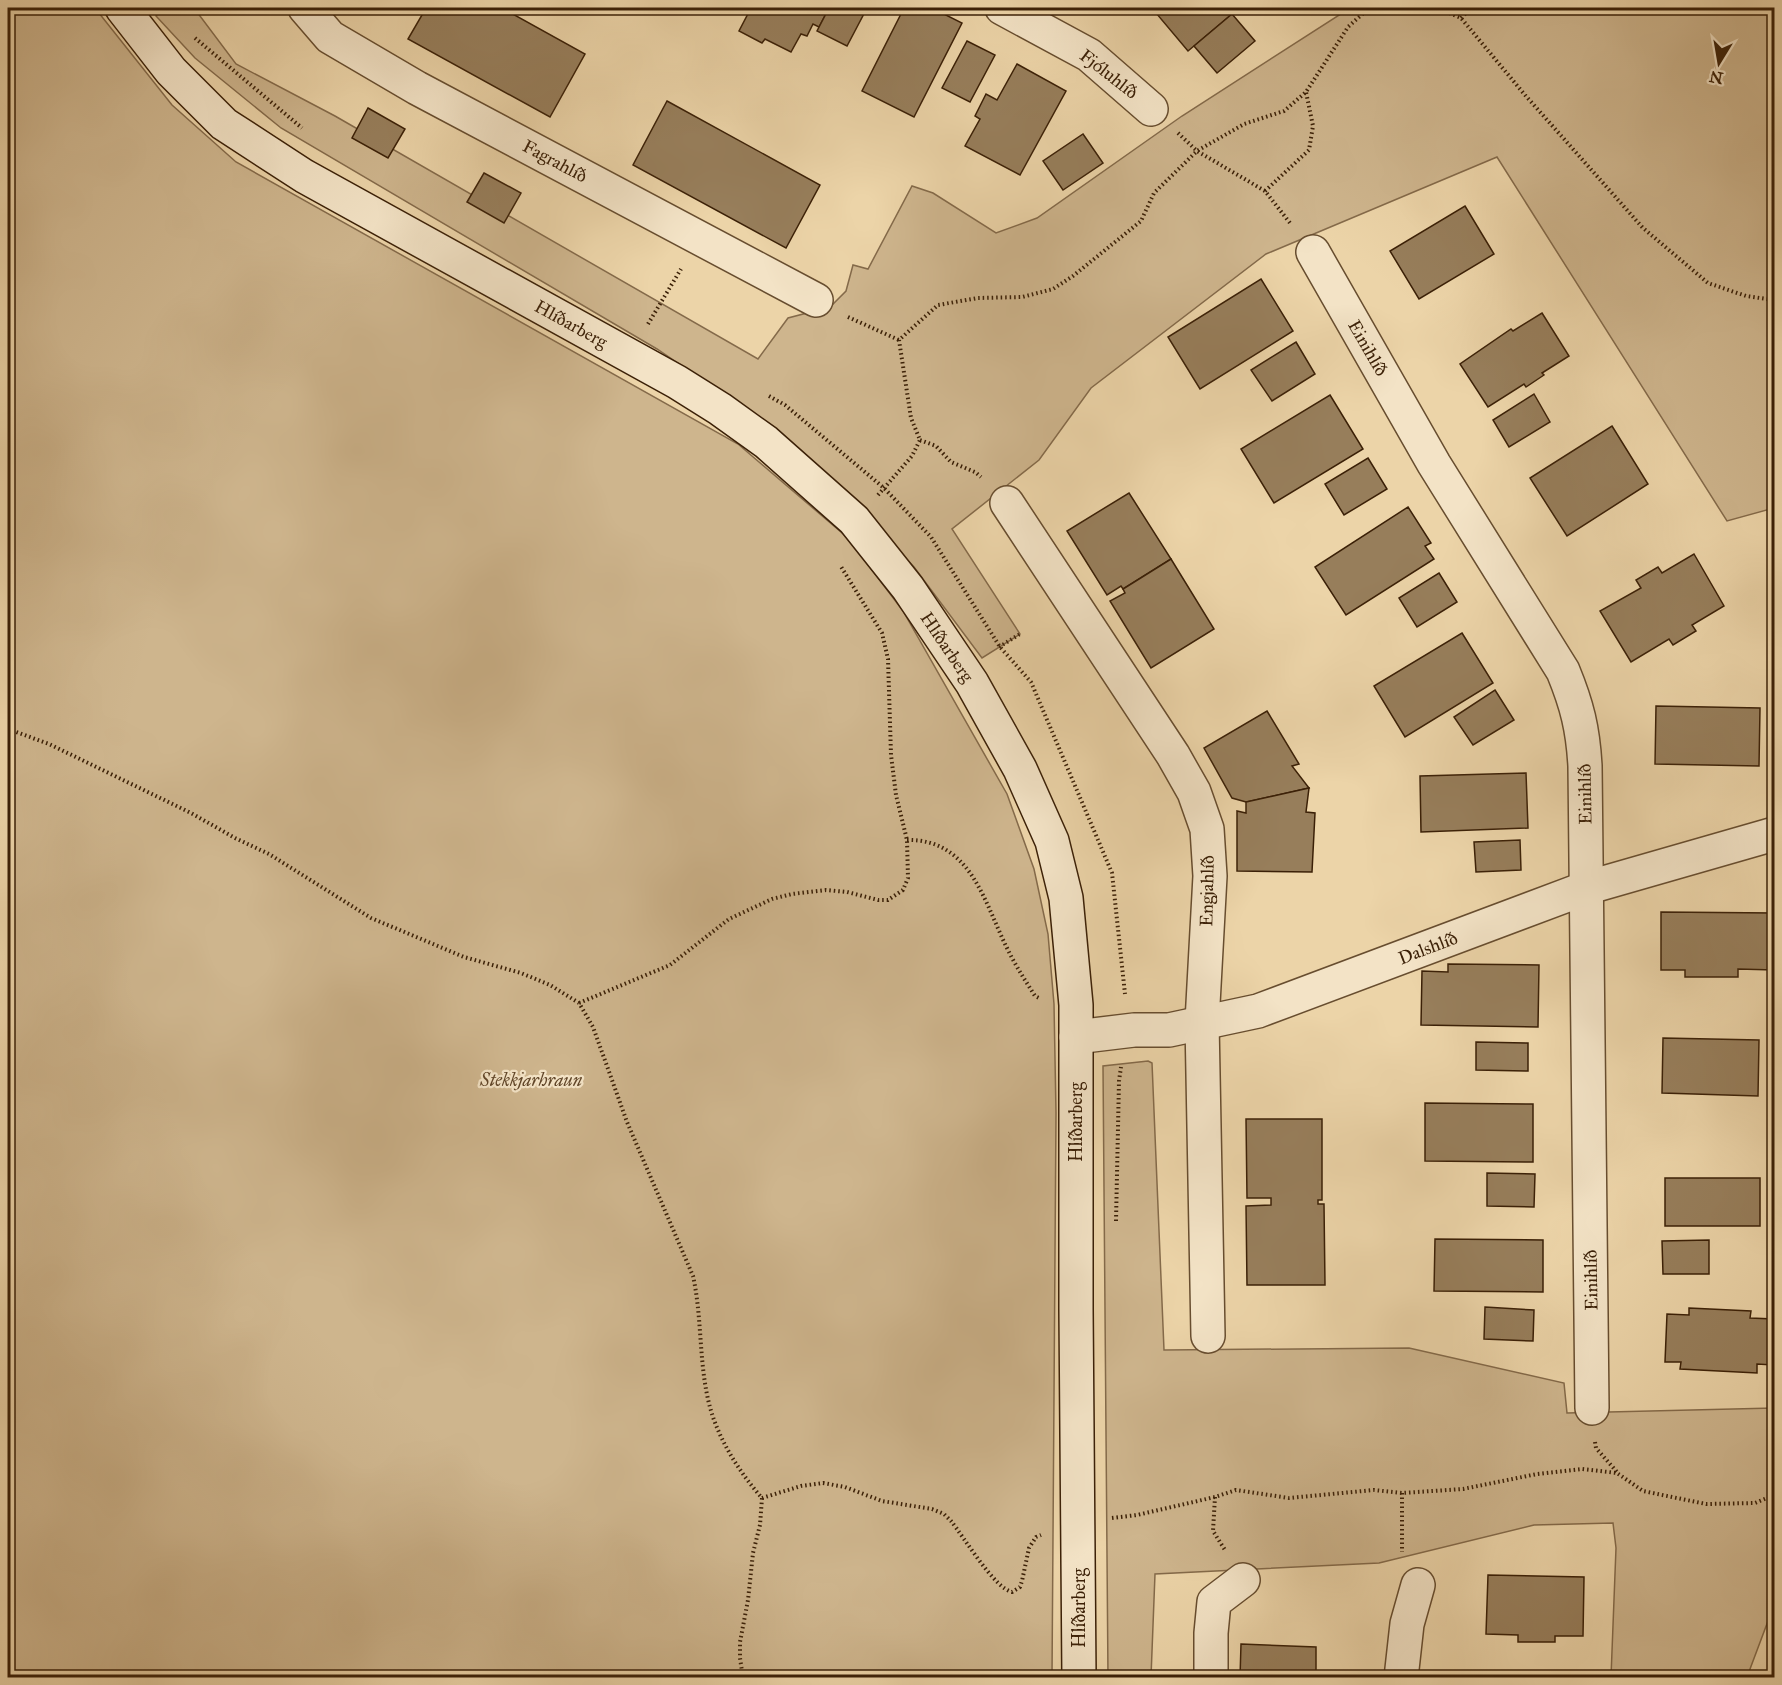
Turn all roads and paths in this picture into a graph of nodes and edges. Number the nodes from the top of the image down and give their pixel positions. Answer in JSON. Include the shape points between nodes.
{"nodes":[{"id":1,"x":122,"y":8,"type":"edge"},
{"id":2,"x":305,"y":8,"type":"edge"},
{"id":3,"x":1002,"y":8,"type":"edge"},
{"id":4,"x":1369,"y":8,"type":"edge"},
{"id":5,"x":1437,"y":8,"type":"edge"},
{"id":6,"x":1471,"y":8,"type":"edge"},
{"id":7,"x":1461,"y":18,"type":"junction"},
{"id":8,"x":189,"y":34,"type":"dead end"},
{"id":9,"x":1306,"y":92,"type":"junction"},
{"id":10,"x":1151,"y":109,"type":"joint"},
{"id":11,"x":305,"y":130,"type":"dead end"},
{"id":12,"x":1197,"y":151,"type":"junction"},
{"id":13,"x":1265,"y":191,"type":"junction"},
{"id":14,"x":699,"y":237,"type":"junction"},
{"id":15,"x":1313,"y":252,"type":"joint"},
{"id":16,"x":816,"y":300,"type":"joint"},
{"id":17,"x":1774,"y":300,"type":"edge"},
{"id":18,"x":899,"y":339,"type":"junction"},
{"id":19,"x":629,"y":356,"type":"junction"},
{"id":20,"x":765,"y":394,"type":"dead end"},
{"id":21,"x":920,"y":440,"type":"junction"},
{"id":22,"x":884,"y":488,"type":"junction"},
{"id":23,"x":1007,"y":503,"type":"joint"},
{"id":24,"x":854,"y":520,"type":"junction"},
{"id":25,"x":8,"y":729,"type":"edge"},
{"id":26,"x":1774,"y":834,"type":"edge"},
{"id":27,"x":907,"y":840,"type":"junction"},
{"id":28,"x":1586,"y":888,"type":"junction"},
{"id":29,"x":579,"y":1004,"type":"junction"},
{"id":30,"x":1076,"y":1021,"type":"junction"},
{"id":31,"x":1202,"y":1022,"type":"junction"},
{"id":32,"x":1127,"y":1031,"type":"junction"},
{"id":33,"x":1116,"y":1223,"type":"dead end"},
{"id":34,"x":1208,"y":1336,"type":"dead end"},
{"id":35,"x":1592,"y":1408,"type":"dead end"},
{"id":36,"x":1402,"y":1493,"type":"junction"},
{"id":37,"x":1774,"y":1495,"type":"edge"},
{"id":38,"x":1215,"y":1497,"type":"junction"},
{"id":39,"x":762,"y":1498,"type":"junction"},
{"id":40,"x":1109,"y":1507,"type":"dead end"},
{"id":41,"x":1078,"y":1523,"type":"junction"},
{"id":42,"x":1243,"y":1580,"type":"joint"},
{"id":43,"x":1418,"y":1585,"type":"joint"},
{"id":44,"x":743,"y":1677,"type":"edge"},
{"id":45,"x":1079,"y":1677,"type":"edge"},
{"id":46,"x":1211,"y":1677,"type":"edge"},
{"id":47,"x":1401,"y":1677,"type":"edge"}],
"edges":[{"from":1,"to":19,"type":"street","name":"Hlíðarberg","via":[[171,71],[224,124],[304,176]]},
{"from":2,"to":14,"type":"street","name":"Fagrahlíð","via":[[330,37],[397,76]]},
{"from":3,"to":10,"type":"street","name":"Fjóluhlíð","via":[[1089,55]]},
{"from":4,"to":9,"type":"path","via":[[1348,27]]},
{"from":5,"to":7,"type":"path"},
{"from":6,"to":7,"type":"path"},
{"from":7,"to":17,"type":"path","via":[[1642,228],[1708,283],[1746,296]]},
{"from":8,"to":11,"type":"path"},
{"from":9,"to":12,"type":"path","via":[[1284,111],[1244,124]]},
{"from":9,"to":13,"type":"path","via":[[1313,126],[1309,150]]},
{"from":10,"to":12,"type":"path"},
{"from":12,"to":13,"type":"path"},
{"from":12,"to":18,"type":"path","via":[[1154,194],[1142,221],[1053,289],[1022,297],[978,298],[939,305]]},
{"from":13,"to":15,"type":"path"},
{"from":14,"to":16,"type":"street","name":"Fagrahlíð"},
{"from":14,"to":19,"type":"path"},
{"from":15,"to":28,"type":"street","name":"Einihlíð","via":[[1434,464],[1563,671],[1584,738]]},
{"from":16,"to":18,"type":"path"},
{"from":18,"to":21,"type":"path","via":[[911,418]]},
{"from":19,"to":24,"type":"street","name":"Hlíðarberg","via":[[766,442]]},
{"from":20,"to":22,"type":"path","via":[[785,405]]},
{"from":21,"to":22,"type":"path","via":[[912,456]]},
{"from":21,"to":23,"type":"path","via":[[936,446],[951,462],[975,472]]},
{"from":22,"to":24,"type":"path"},
{"from":22,"to":32,"type":"path","via":[[931,537],[999,647],[1031,682],[1112,873]]},
{"from":23,"to":31,"type":"street","name":"Engjahlíð","via":[[1194,792],[1207,829],[1210,876]]},
{"from":24,"to":27,"type":"path","via":[[840,537],[837,561],[886,645],[891,755]]},
{"from":24,"to":30,"type":"street","name":"Hlíðarberg","via":[[908,588],[972,683],[1020,769],[1052,841],[1063,886]]},
{"from":25,"to":29,"type":"path","via":[[49,744],[191,813],[268,854],[371,918],[464,957],[550,985]]},
{"from":26,"to":28,"type":"street","name":"Dalshlíð"},
{"from":27,"to":29,"type":"path","via":[[908,878],[903,890],[888,900],[826,890],[772,899],[729,919],[670,965]]},
{"from":27,"to":30,"type":"path","via":[[932,842],[958,859],[984,896],[1017,969],[1035,996],[1054,1004]]},
{"from":28,"to":31,"type":"street","name":"Dalshlíð","via":[[1258,1011]]},
{"from":28,"to":35,"type":"street","name":"Einihlíð"},
{"from":29,"to":39,"type":"path","via":[[593,1027],[627,1122],[693,1276],[712,1414],[727,1448]]},
{"from":30,"to":32,"type":"street","name":"Dalshlíð"},
{"from":30,"to":41,"type":"street","name":"Hlíðarberg"},
{"from":31,"to":32,"type":"street","name":"Dalshlíð","via":[[1169,1030]]},
{"from":31,"to":34,"type":"street","name":"Engjahlíð"},
{"from":32,"to":33,"type":"path","via":[[1119,1081]]},
{"from":36,"to":37,"type":"path","via":[[1463,1489],[1582,1469],[1617,1473],[1643,1491],[1706,1504],[1755,1503]]},
{"from":36,"to":38,"type":"path","via":[[1374,1490],[1289,1498],[1236,1490]]},
{"from":36,"to":43,"type":"path","via":[[1402,1563]]},
{"from":38,"to":40,"type":"path","via":[[1109,1519]]},
{"from":38,"to":42,"type":"path","via":[[1213,1531]]},
{"from":39,"to":41,"type":"path","via":[[823,1483],[882,1502],[932,1509],[951,1521],[994,1579],[1012,1592],[1022,1581],[1029,1548],[1036,1537]]},
{"from":39,"to":44,"type":"path","via":[[740,1642]]},
{"from":41,"to":45,"type":"street","name":"Hlíðarberg"},
{"from":42,"to":46,"type":"street","via":[[1214,1602]]},
{"from":43,"to":47,"type":"street","via":[[1407,1624]]}]}
